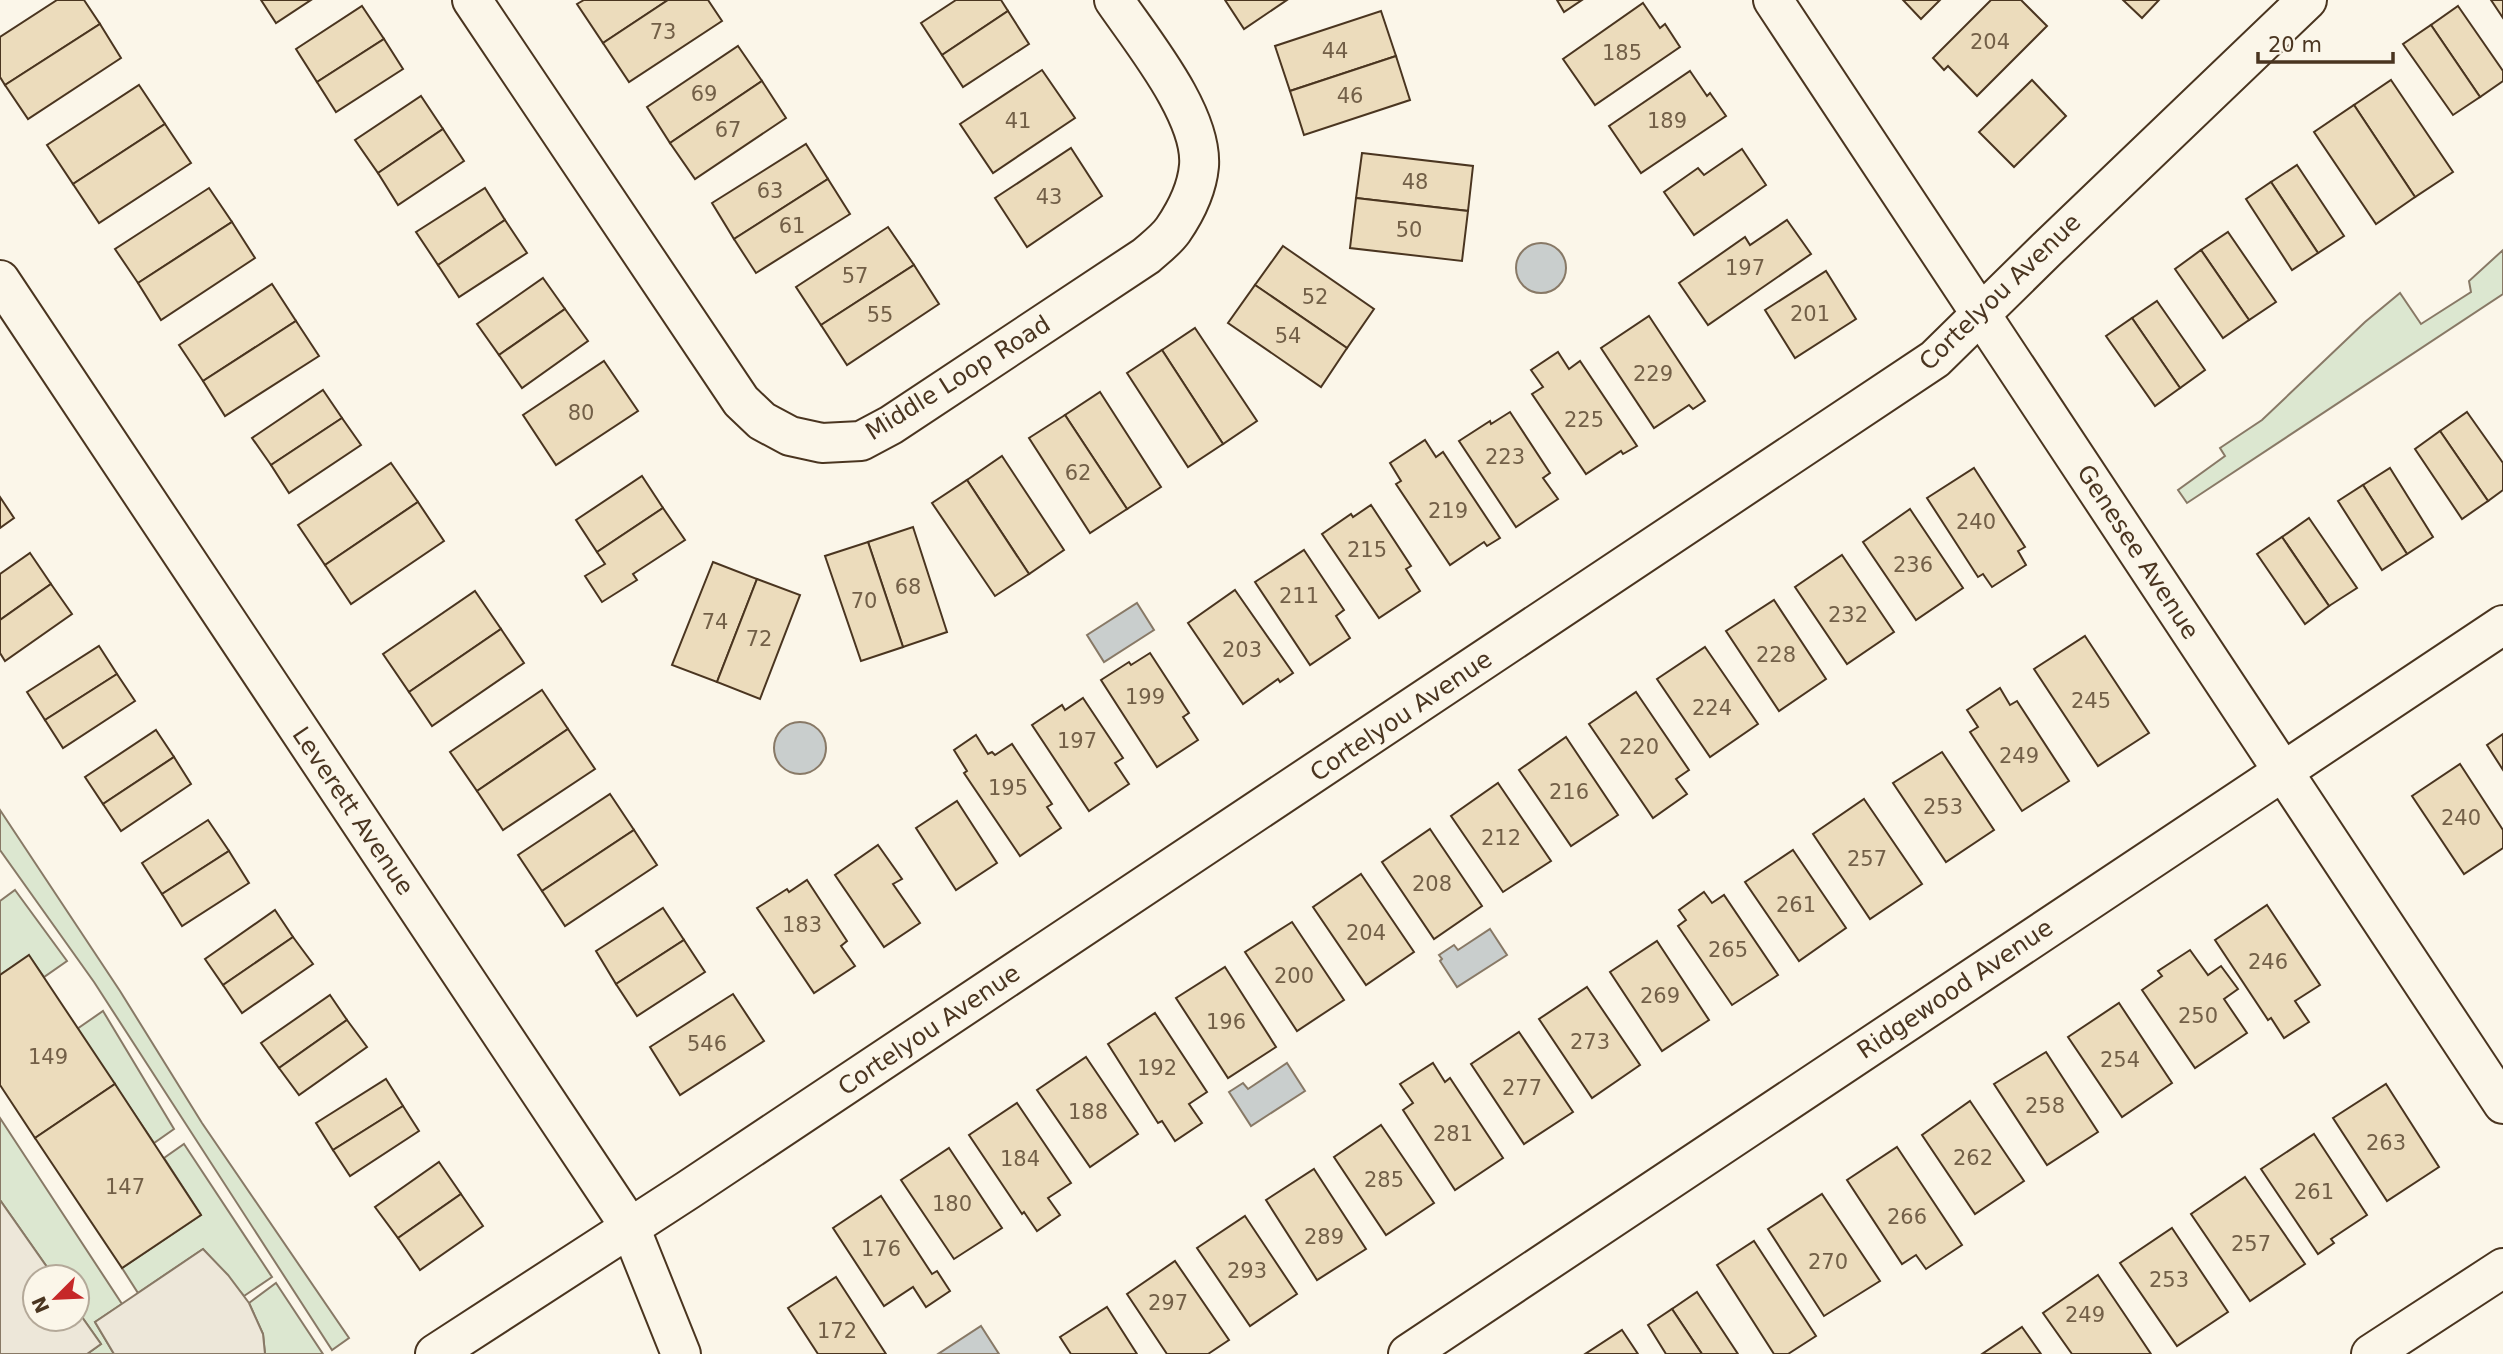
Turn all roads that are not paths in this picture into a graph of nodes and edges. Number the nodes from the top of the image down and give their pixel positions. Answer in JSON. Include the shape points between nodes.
{"nodes":[{"id":1,"x":472,"y":0,"type":"edge"},
{"id":2,"x":1115,"y":0,"type":"edge"},
{"id":3,"x":1773,"y":0,"type":"edge"},
{"id":4,"x":2307,"y":0,"type":"edge"},
{"id":5,"x":0,"y":280,"type":"edge"},
{"id":6,"x":1981,"y":314,"type":"junction"},
{"id":7,"x":2503,"y":625,"type":"edge"},
{"id":8,"x":2284,"y":771,"type":"junction"},
{"id":9,"x":2503,"y":1104,"type":"edge"},
{"id":10,"x":630,"y":1227,"type":"junction"},
{"id":11,"x":2503,"y":1268,"type":"edge"},
{"id":12,"x":435,"y":1354,"type":"edge"},
{"id":13,"x":681,"y":1354,"type":"edge"},
{"id":14,"x":1408,"y":1354,"type":"edge"},
{"id":15,"x":2371,"y":1354,"type":"edge"}],
"edges":[{"from":1,"to":2,"type":"street","name":"Middle Loop Road","via":[[741,401],[762,421],[790,436],[822,443],[860,441],[891,425],[1146,256],[1172,231],[1194,186],[1199,164],[1195,137],[1178,96]]},
{"from":3,"to":6,"type":"street","name":"Genesee Avenue"},
{"from":4,"to":6,"type":"street","name":"Cortelyou Avenue"},
{"from":5,"to":10,"type":"street","name":"Leverett Avenue"},
{"from":6,"to":8,"type":"street","name":"Genesee Avenue"},
{"from":6,"to":10,"type":"street","name":"Cortelyou Avenue","via":[[1936,359],[1914,374]]},
{"from":7,"to":8,"type":"street","name":"Ridgewood Avenue"},
{"from":8,"to":9,"type":"street","name":"Genesee Avenue"},
{"from":8,"to":14,"type":"street","name":"Ridgewood Avenue"},
{"from":10,"to":12,"type":"street","name":"Cortelyou Avenue"},
{"from":10,"to":13,"type":"street","name":"Leverett Avenue"},
{"from":11,"to":15,"type":"street"}]}
